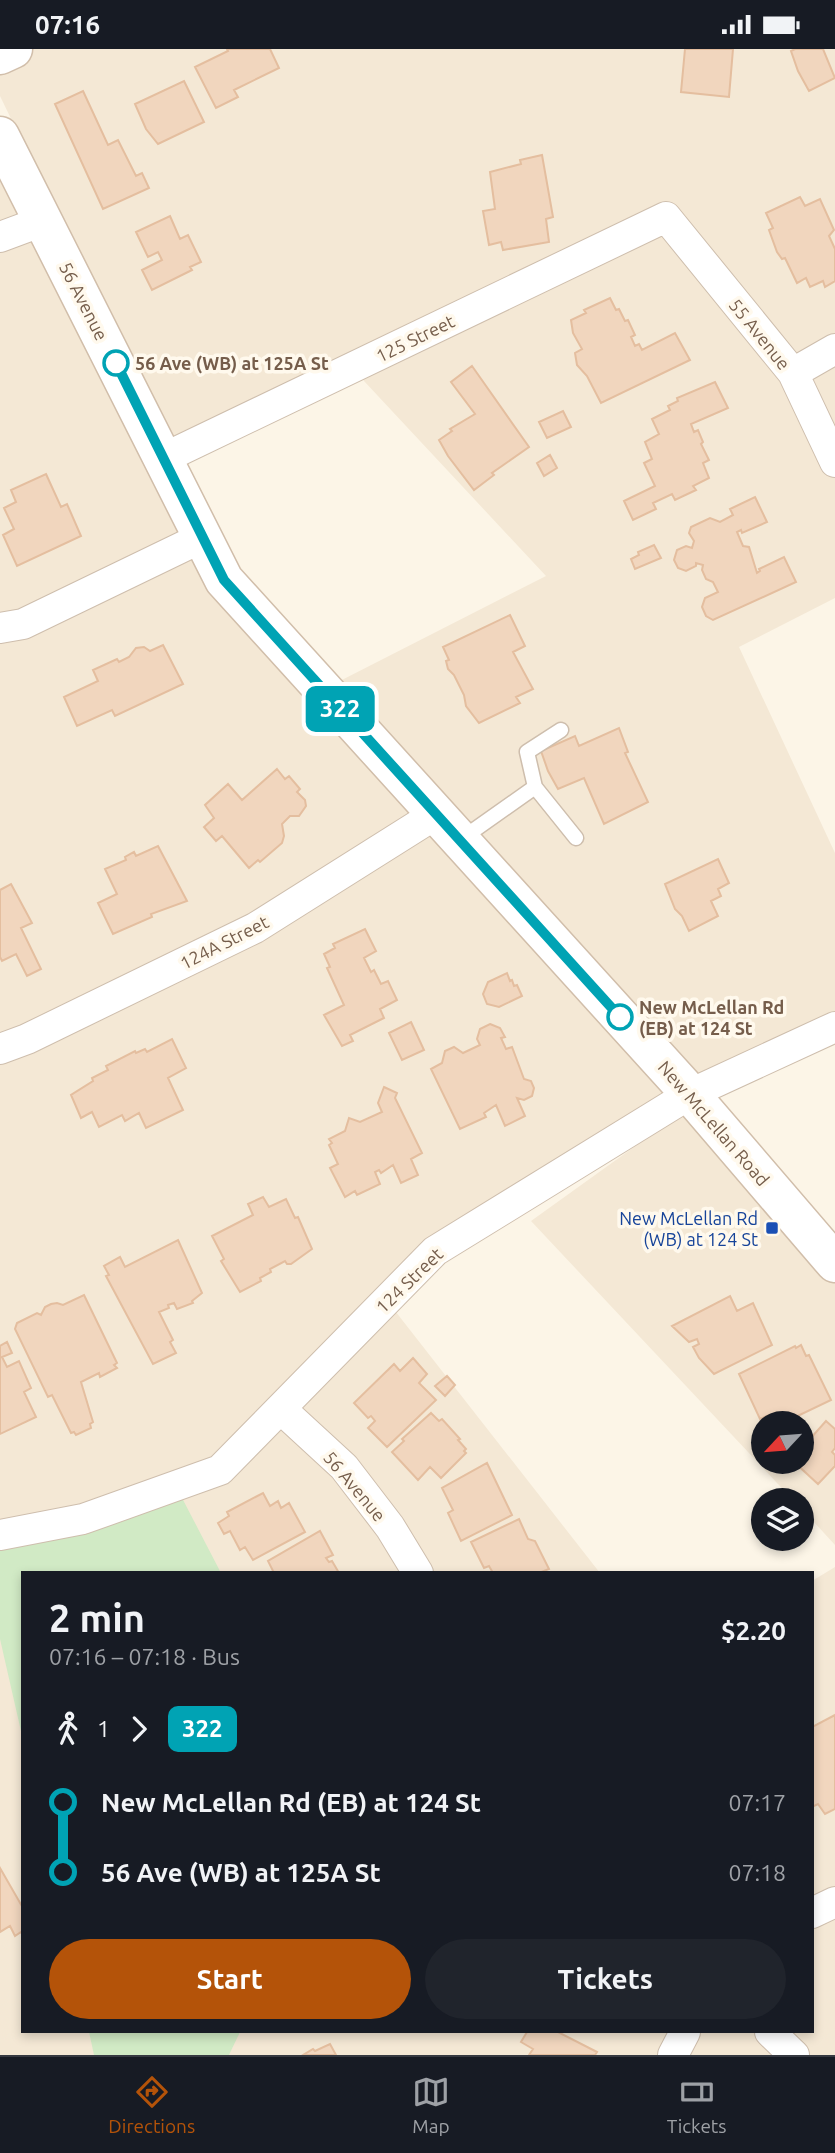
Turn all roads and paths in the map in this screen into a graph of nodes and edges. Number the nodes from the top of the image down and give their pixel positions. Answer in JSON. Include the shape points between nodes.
{"nodes":[{"id":1,"x":13,"y":49,"type":"edge"},
{"id":2,"x":0,"y":55,"type":"edge"},
{"id":3,"x":0,"y":136,"type":"edge"},
{"id":4,"x":9,"y":177,"type":"edge"},
{"id":5,"x":666,"y":217,"type":"joint"},
{"id":6,"x":43,"y":221,"type":"junction"},
{"id":7,"x":0,"y":237,"type":"edge"},
{"id":8,"x":835,"y":349,"type":"edge"},
{"id":9,"x":793,"y":373,"type":"junction"},
{"id":10,"x":164,"y":458,"type":"junction"},
{"id":11,"x":835,"y":462,"type":"edge"},
{"id":12,"x":203,"y":537,"type":"junction"},
{"id":13,"x":224,"y":580,"type":"joint"},
{"id":14,"x":0,"y":628,"type":"edge"},
{"id":15,"x":561,"y":730,"type":"dead end"},
{"id":16,"x":535,"y":787,"type":"junction"},
{"id":17,"x":447,"y":827,"type":"junction"},
{"id":18,"x":576,"y":838,"type":"dead end"},
{"id":19,"x":835,"y":1027,"type":"edge"},
{"id":20,"x":0,"y":1049,"type":"edge"},
{"id":21,"x":690,"y":1094,"type":"junction"},
{"id":22,"x":835,"y":1263,"type":"edge"},
{"id":23,"x":281,"y":1409,"type":"junction"},
{"id":24,"x":0,"y":1535,"type":"edge"},
{"id":25,"x":417,"y":1571,"type":"edge"},
{"id":26,"x":835,"y":1902,"type":"edge"},
{"id":27,"x":814,"y":1912,"type":"edge"},
{"id":28,"x":684,"y":2033,"type":"edge"},
{"id":29,"x":771,"y":2033,"type":"edge"},
{"id":30,"x":673,"y":2055,"type":"edge"},
{"id":31,"x":794,"y":2055,"type":"edge"}],
"edges":[{"from":1,"to":2,"type":"street"},
{"from":3,"to":4,"type":"street","name":"56 Avenue"},
{"from":4,"to":6,"type":"street","name":"56 Avenue"},
{"from":5,"to":9,"type":"street","name":"55 Avenue"},
{"from":5,"to":10,"type":"street","name":"125 Street"},
{"from":6,"to":7,"type":"street"},
{"from":6,"to":10,"type":"street","name":"56 Avenue"},
{"from":8,"to":9,"type":"street"},
{"from":9,"to":11,"type":"street","name":"55 Avenue"},
{"from":10,"to":12,"type":"street","name":"56 Avenue"},
{"from":12,"to":13,"type":"street","name":"56 Avenue"},
{"from":12,"to":14,"type":"street","via":[[23,624]]},
{"from":13,"to":17,"type":"street","name":"New McLellan Road"},
{"from":15,"to":16,"type":"lane","via":[[527,752]]},
{"from":16,"to":17,"type":"lane"},
{"from":16,"to":18,"type":"lane"},
{"from":17,"to":20,"type":"street","name":"124A Street","via":[[255,928]]},
{"from":17,"to":21,"type":"street","name":"New McLellan Road"},
{"from":19,"to":21,"type":"street","name":"124 Street"},
{"from":21,"to":22,"type":"street","name":"New McLellan Road"},
{"from":21,"to":23,"type":"street","name":"124 Street","via":[[435,1251]]},
{"from":23,"to":24,"type":"street","name":"124 Street","via":[[220,1470],[83,1519]]},
{"from":23,"to":25,"type":"street","name":"56 Avenue","via":[[344,1467]]},
{"from":26,"to":27,"type":"street"},
{"from":28,"to":30,"type":"street"},
{"from":29,"to":31,"type":"street"}]}
